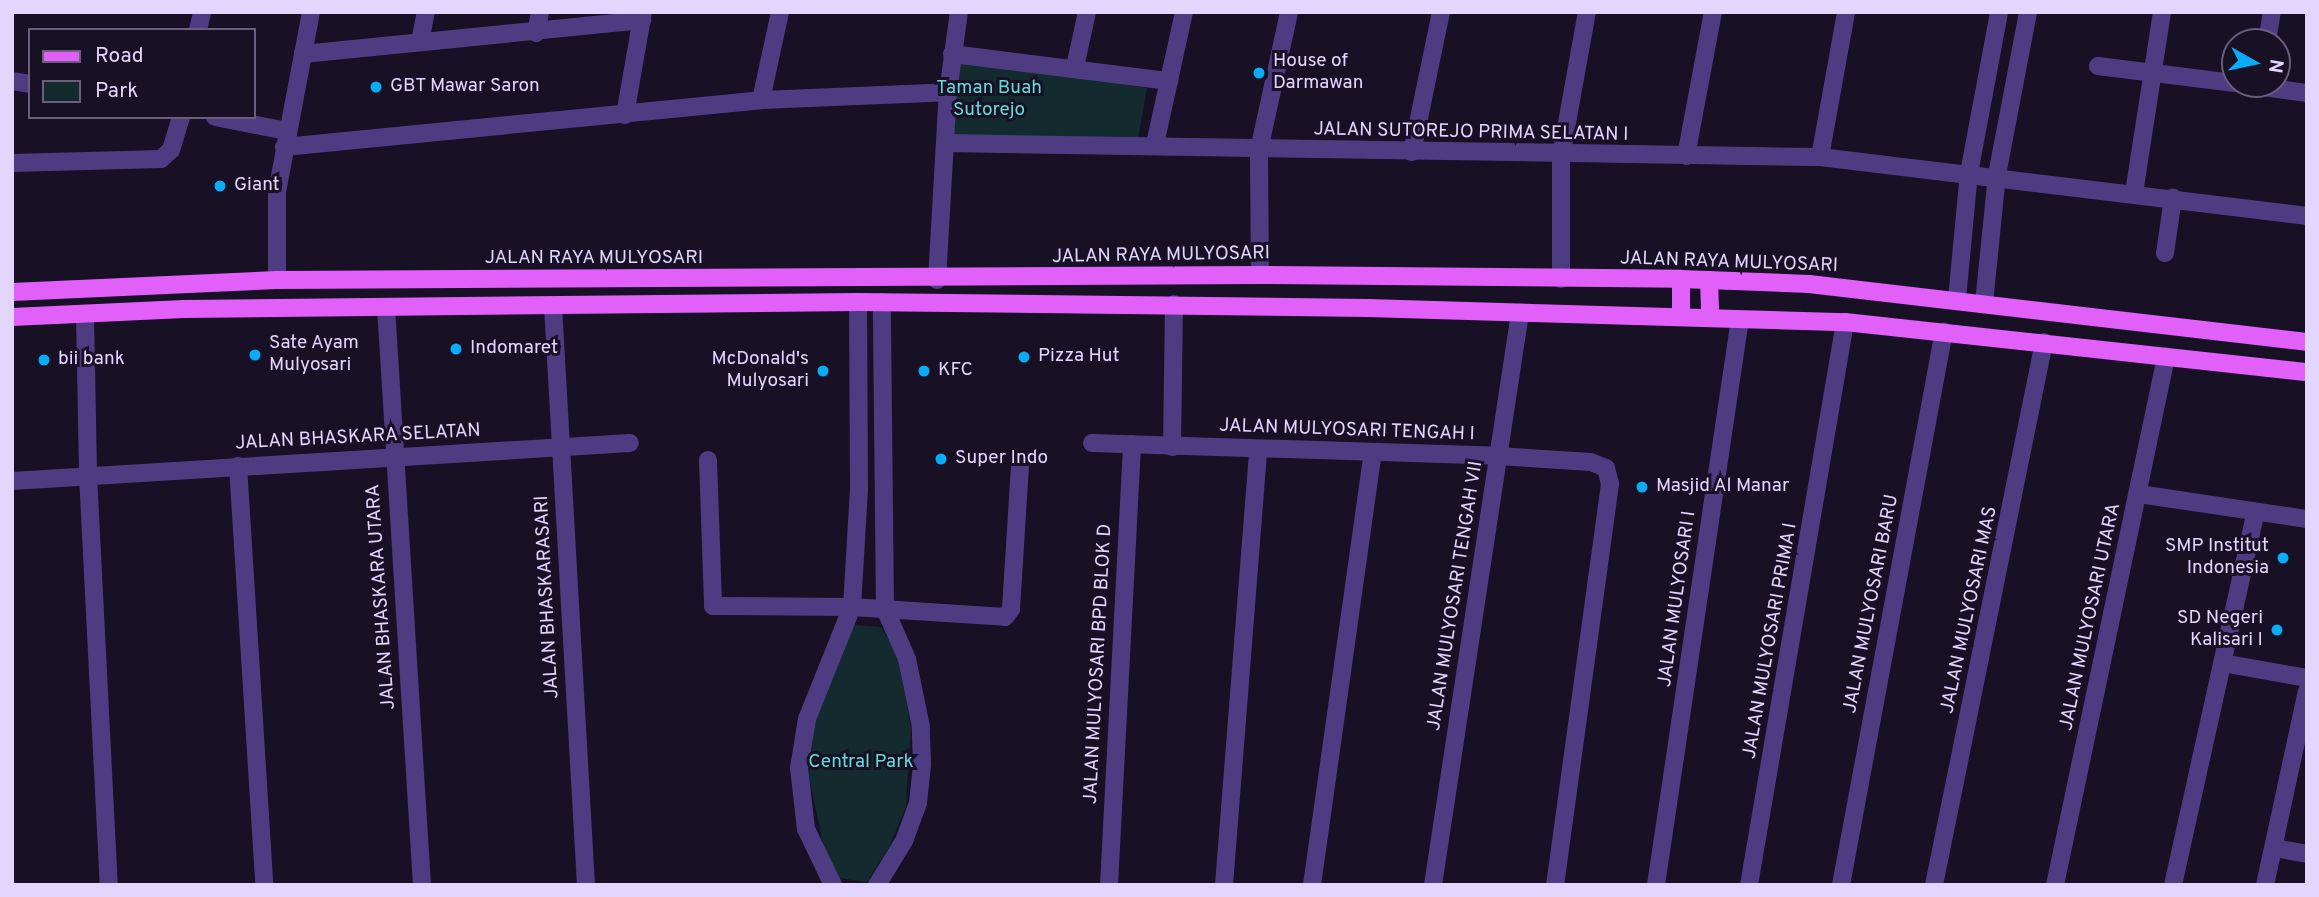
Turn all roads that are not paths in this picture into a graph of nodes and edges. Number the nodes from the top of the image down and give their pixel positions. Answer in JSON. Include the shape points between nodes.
{"nodes":[{"id":1,"x":311,"y":12,"type":"edge"},
{"id":2,"x":426,"y":12,"type":"edge"},
{"id":3,"x":540,"y":12,"type":"edge"},
{"id":4,"x":780,"y":12,"type":"edge"},
{"id":5,"x":959,"y":12,"type":"edge"},
{"id":6,"x":1087,"y":12,"type":"edge"},
{"id":7,"x":1184,"y":12,"type":"edge"},
{"id":8,"x":1289,"y":12,"type":"edge"},
{"id":9,"x":1441,"y":12,"type":"edge"},
{"id":10,"x":1587,"y":12,"type":"edge"},
{"id":11,"x":1713,"y":12,"type":"edge"},
{"id":12,"x":1846,"y":12,"type":"edge"},
{"id":13,"x":1999,"y":12,"type":"edge"},
{"id":14,"x":2028,"y":12,"type":"edge"},
{"id":15,"x":2162,"y":12,"type":"edge"},
{"id":16,"x":643,"y":16,"type":"edge"},
{"id":17,"x":536,"y":33,"type":"junction"},
{"id":18,"x":420,"y":41,"type":"junction"},
{"id":19,"x":303,"y":54,"type":"junction"},
{"id":20,"x":952,"y":54,"type":"junction"},
{"id":21,"x":2098,"y":65,"type":"dead end"},
{"id":22,"x":1075,"y":67,"type":"junction"},
{"id":23,"x":2152,"y":73,"type":"junction"},
{"id":24,"x":1169,"y":81,"type":"junction"},
{"id":25,"x":2221,"y":81,"type":"edge"},
{"id":26,"x":948,"y":92,"type":"junction"},
{"id":27,"x":761,"y":100,"type":"junction"},
{"id":28,"x":625,"y":115,"type":"junction"},
{"id":29,"x":180,"y":119,"type":"edge"},
{"id":30,"x":221,"y":119,"type":"edge"},
{"id":31,"x":286,"y":139,"type":"junction"},
{"id":32,"x":944,"y":143,"type":"junction"},
{"id":33,"x":1155,"y":144,"type":"junction"},
{"id":34,"x":1259,"y":150,"type":"junction"},
{"id":35,"x":1412,"y":152,"type":"junction"},
{"id":36,"x":1561,"y":156,"type":"junction"},
{"id":37,"x":1686,"y":156,"type":"junction"},
{"id":38,"x":1820,"y":157,"type":"junction"},
{"id":39,"x":12,"y":163,"type":"edge"},
{"id":40,"x":1969,"y":173,"type":"junction"},
{"id":41,"x":1997,"y":175,"type":"junction"},
{"id":42,"x":2134,"y":193,"type":"junction"},
{"id":43,"x":2173,"y":198,"type":"junction"},
{"id":44,"x":2307,"y":215,"type":"edge"},
{"id":45,"x":2165,"y":253,"type":"dead end"},
{"id":46,"x":1260,"y":275,"type":"junction"},
{"id":47,"x":1220,"y":276,"type":"junction"},
{"id":48,"x":1561,"y":279,"type":"junction"},
{"id":49,"x":1681,"y":279,"type":"junction"},
{"id":50,"x":937,"y":280,"type":"junction"},
{"id":51,"x":1709,"y":280,"type":"junction"},
{"id":52,"x":277,"y":281,"type":"junction"},
{"id":53,"x":449,"y":281,"type":"junction"},
{"id":54,"x":12,"y":292,"type":"edge"},
{"id":55,"x":1957,"y":299,"type":"junction"},
{"id":56,"x":858,"y":302,"type":"junction"},
{"id":57,"x":882,"y":302,"type":"junction"},
{"id":58,"x":1984,"y":303,"type":"junction"},
{"id":59,"x":1174,"y":304,"type":"junction"},
{"id":60,"x":451,"y":305,"type":"junction"},
{"id":61,"x":1221,"y":305,"type":"junction"},
{"id":62,"x":553,"y":306,"type":"junction"},
{"id":63,"x":386,"y":307,"type":"junction"},
{"id":64,"x":1520,"y":313,"type":"junction"},
{"id":65,"x":85,"y":315,"type":"junction"},
{"id":66,"x":1681,"y":316,"type":"junction"},
{"id":67,"x":12,"y":317,"type":"edge"},
{"id":68,"x":1710,"y":318,"type":"junction"},
{"id":69,"x":1740,"y":318,"type":"junction"},
{"id":70,"x":1845,"y":322,"type":"junction"},
{"id":71,"x":1944,"y":331,"type":"junction"},
{"id":72,"x":2044,"y":342,"type":"junction"},
{"id":73,"x":2307,"y":342,"type":"edge"},
{"id":74,"x":2166,"y":357,"type":"junction"},
{"id":75,"x":2307,"y":372,"type":"edge"},
{"id":76,"x":630,"y":443,"type":"dead end"},
{"id":77,"x":1092,"y":443,"type":"dead end"},
{"id":78,"x":1132,"y":445,"type":"junction"},
{"id":79,"x":559,"y":447,"type":"junction"},
{"id":80,"x":1172,"y":447,"type":"junction"},
{"id":81,"x":1258,"y":450,"type":"junction"},
{"id":82,"x":1373,"y":453,"type":"junction"},
{"id":83,"x":1498,"y":456,"type":"junction"},
{"id":84,"x":393,"y":457,"type":"junction"},
{"id":85,"x":708,"y":460,"type":"dead end"},
{"id":86,"x":238,"y":466,"type":"junction"},
{"id":87,"x":1020,"y":467,"type":"dead end"},
{"id":88,"x":88,"y":475,"type":"junction"},
{"id":89,"x":12,"y":481,"type":"edge"},
{"id":90,"x":859,"y":489,"type":"junction"},
{"id":91,"x":885,"y":489,"type":"junction"},
{"id":92,"x":2139,"y":494,"type":"junction"},
{"id":93,"x":2256,"y":512,"type":"junction"},
{"id":94,"x":2307,"y":519,"type":"edge"},
{"id":95,"x":852,"y":607,"type":"junction"},
{"id":96,"x":886,"y":609,"type":"junction"},
{"id":97,"x":2222,"y":663,"type":"junction"},
{"id":98,"x":2307,"y":678,"type":"edge"},
{"id":99,"x":2307,"y":691,"type":"edge"},
{"id":100,"x":2274,"y":848,"type":"junction"},
{"id":101,"x":2307,"y":854,"type":"edge"},
{"id":102,"x":110,"y":885,"type":"edge"},
{"id":103,"x":264,"y":885,"type":"edge"},
{"id":104,"x":422,"y":885,"type":"edge"},
{"id":105,"x":586,"y":885,"type":"edge"},
{"id":106,"x":833,"y":885,"type":"edge"},
{"id":107,"x":877,"y":885,"type":"edge"},
{"id":108,"x":1109,"y":885,"type":"edge"},
{"id":109,"x":1224,"y":885,"type":"edge"},
{"id":110,"x":1312,"y":885,"type":"edge"},
{"id":111,"x":1433,"y":885,"type":"edge"},
{"id":112,"x":1555,"y":885,"type":"edge"},
{"id":113,"x":1656,"y":885,"type":"edge"},
{"id":114,"x":1749,"y":885,"type":"edge"},
{"id":115,"x":1841,"y":885,"type":"edge"},
{"id":116,"x":1934,"y":885,"type":"edge"},
{"id":117,"x":2055,"y":885,"type":"edge"},
{"id":118,"x":2173,"y":885,"type":"edge"},
{"id":119,"x":2265,"y":885,"type":"edge"}],
"edges":[{"from":1,"to":19,"type":"street"},
{"from":2,"to":18,"type":"street"},
{"from":3,"to":17,"type":"street"},
{"from":4,"to":27,"type":"street"},
{"from":5,"to":20,"type":"street"},
{"from":6,"to":22,"type":"street"},
{"from":7,"to":24,"type":"street"},
{"from":8,"to":34,"type":"street"},
{"from":9,"to":35,"type":"street"},
{"from":10,"to":36,"type":"street"},
{"from":11,"to":37,"type":"street"},
{"from":12,"to":38,"type":"street"},
{"from":13,"to":40,"type":"street"},
{"from":14,"to":41,"type":"street"},
{"from":15,"to":23,"type":"street"},
{"from":16,"to":17,"type":"street"},
{"from":16,"to":28,"type":"street"},
{"from":17,"to":18,"type":"street"},
{"from":18,"to":19,"type":"street"},
{"from":19,"to":31,"type":"street"},
{"from":20,"to":22,"type":"street"},
{"from":20,"to":26,"type":"street"},
{"from":21,"to":23,"type":"street"},
{"from":22,"to":24,"type":"street"},
{"from":23,"to":25,"type":"street"},
{"from":23,"to":42,"type":"street"},
{"from":24,"to":33,"type":"street"},
{"from":26,"to":27,"type":"street"},
{"from":26,"to":32,"type":"street"},
{"from":27,"to":28,"type":"street"},
{"from":28,"to":31,"type":"street"},
{"from":29,"to":39,"type":"street","via":[[171,150],[161,159]]},
{"from":30,"to":31,"type":"street"},
{"from":31,"to":52,"type":"street","via":[[277,192]]},
{"from":32,"to":33,"type":"street","name":"JALAN SUTOREJO PRIMA SELATAN I"},
{"from":32,"to":50,"type":"street"},
{"from":33,"to":34,"type":"street","name":"JALAN SUTOREJO PRIMA SELATAN I"},
{"from":34,"to":35,"type":"street","name":"JALAN SUTOREJO PRIMA SELATAN I"},
{"from":34,"to":46,"type":"street"},
{"from":35,"to":36,"type":"street","name":"JALAN SUTOREJO PRIMA SELATAN I"},
{"from":36,"to":37,"type":"street","name":"JALAN SUTOREJO PRIMA SELATAN I"},
{"from":36,"to":48,"type":"street"},
{"from":37,"to":38,"type":"street","name":"JALAN SUTOREJO PRIMA SELATAN I"},
{"from":38,"to":40,"type":"street","name":"JALAN SUTOREJO PRIMA SELATAN I"},
{"from":40,"to":41,"type":"street","name":"JALAN SUTOREJO PRIMA SELATAN I"},
{"from":40,"to":55,"type":"street"},
{"from":41,"to":42,"type":"street","name":"JALAN SUTOREJO PRIMA SELATAN I"},
{"from":41,"to":58,"type":"street"},
{"from":42,"to":43,"type":"street","name":"JALAN SUTOREJO PRIMA SELATAN I"},
{"from":43,"to":44,"type":"street","name":"JALAN SUTOREJO PRIMA SELATAN I"},
{"from":43,"to":45,"type":"street"},
{"from":46,"to":47,"type":"main road","name":"JALAN RAYA MULYOSARI"},
{"from":46,"to":48,"type":"main road","name":"JALAN RAYA MULYOSARI"},
{"from":47,"to":50,"type":"main road","name":"JALAN RAYA MULYOSARI"},
{"from":47,"to":61,"type":"main road"},
{"from":48,"to":49,"type":"main road","name":"JALAN RAYA MULYOSARI"},
{"from":49,"to":51,"type":"main road","name":"JALAN RAYA MULYOSARI"},
{"from":49,"to":66,"type":"main road"},
{"from":50,"to":53,"type":"main road","name":"JALAN RAYA MULYOSARI"},
{"from":51,"to":55,"type":"main road","name":"JALAN RAYA MULYOSARI","via":[[1809,284]]},
{"from":51,"to":68,"type":"main road"},
{"from":52,"to":53,"type":"main road","name":"JALAN RAYA MULYOSARI"},
{"from":52,"to":54,"type":"main road","name":"JALAN RAYA MULYOSARI"},
{"from":53,"to":60,"type":"main road"},
{"from":55,"to":58,"type":"main road","name":"JALAN RAYA MULYOSARI"},
{"from":56,"to":57,"type":"main road"},
{"from":56,"to":62,"type":"main road"},
{"from":56,"to":90,"type":"street"},
{"from":57,"to":59,"type":"main road"},
{"from":57,"to":91,"type":"street"},
{"from":58,"to":73,"type":"main road","name":"JALAN RAYA MULYOSARI"},
{"from":59,"to":61,"type":"main road"},
{"from":59,"to":80,"type":"street"},
{"from":60,"to":62,"type":"main road"},
{"from":60,"to":63,"type":"main road"},
{"from":61,"to":64,"type":"main road"},
{"from":62,"to":79,"type":"street","name":"JALAN BHASKARASARI"},
{"from":63,"to":65,"type":"main road"},
{"from":63,"to":84,"type":"street","name":"JALAN BHASKARA UTARA"},
{"from":64,"to":66,"type":"main road"},
{"from":64,"to":83,"type":"street","name":"JALAN MULYOSARI TENGAH VII"},
{"from":65,"to":67,"type":"main road"},
{"from":65,"to":88,"type":"street"},
{"from":66,"to":68,"type":"main road"},
{"from":68,"to":69,"type":"main road"},
{"from":69,"to":70,"type":"main road"},
{"from":69,"to":113,"type":"street","name":"JALAN MULYOSARI I"},
{"from":70,"to":71,"type":"main road"},
{"from":70,"to":114,"type":"street","name":"JALAN MULYOSARI PRIMA I"},
{"from":71,"to":72,"type":"main road"},
{"from":71,"to":115,"type":"street","name":"JALAN MULYOSARI BARU"},
{"from":72,"to":74,"type":"main road"},
{"from":72,"to":116,"type":"street","name":"JALAN MULYOSARI MAS"},
{"from":74,"to":75,"type":"main road"},
{"from":74,"to":92,"type":"street","name":"JALAN MULYOSARI UTARA"},
{"from":76,"to":79,"type":"street","name":"JALAN BHASKARA SELATAN"},
{"from":77,"to":78,"type":"street","name":"JALAN MULYOSARI TENGAH I"},
{"from":78,"to":80,"type":"street","name":"JALAN MULYOSARI TENGAH I"},
{"from":78,"to":108,"type":"street","name":"JALAN MULYOSARI BPD BLOK D"},
{"from":79,"to":84,"type":"street","name":"JALAN BHASKARA SELATAN"},
{"from":79,"to":105,"type":"street","name":"JALAN BHASKARASARI"},
{"from":80,"to":81,"type":"street","name":"JALAN MULYOSARI TENGAH I"},
{"from":81,"to":82,"type":"street","name":"JALAN MULYOSARI TENGAH I"},
{"from":81,"to":109,"type":"street"},
{"from":82,"to":83,"type":"street","name":"JALAN MULYOSARI TENGAH I"},
{"from":82,"to":110,"type":"street"},
{"from":83,"to":111,"type":"street","name":"JALAN MULYOSARI TENGAH VII"},
{"from":83,"to":112,"type":"street","name":"JALAN MULYOSARI TENGAH I","via":[[1600,465],[1608,471],[1611,484]]},
{"from":84,"to":86,"type":"street","name":"JALAN BHASKARA SELATAN"},
{"from":84,"to":104,"type":"street","name":"JALAN BHASKARA UTARA"},
{"from":85,"to":95,"type":"street","via":[[711,604],[720,608]]},
{"from":86,"to":88,"type":"street","name":"JALAN BHASKARA SELATAN"},
{"from":86,"to":103,"type":"street"},
{"from":87,"to":96,"type":"street","via":[[1008,615]]},
{"from":88,"to":89,"type":"street","name":"JALAN BHASKARA SELATAN"},
{"from":88,"to":102,"type":"street"},
{"from":90,"to":91,"type":"street"},
{"from":90,"to":95,"type":"street"},
{"from":91,"to":96,"type":"street"},
{"from":92,"to":93,"type":"street"},
{"from":92,"to":117,"type":"street","name":"JALAN MULYOSARI UTARA"},
{"from":93,"to":94,"type":"street"},
{"from":93,"to":97,"type":"street"},
{"from":95,"to":96,"type":"street"},
{"from":95,"to":106,"type":"street","via":[[807,719],[799,768],[806,829]]},
{"from":96,"to":107,"type":"street","via":[[906,659],[921,727],[922,764],[913,815]]},
{"from":97,"to":98,"type":"street"},
{"from":97,"to":118,"type":"street"},
{"from":99,"to":100,"type":"street"},
{"from":100,"to":101,"type":"street"},
{"from":100,"to":119,"type":"street"}]}
